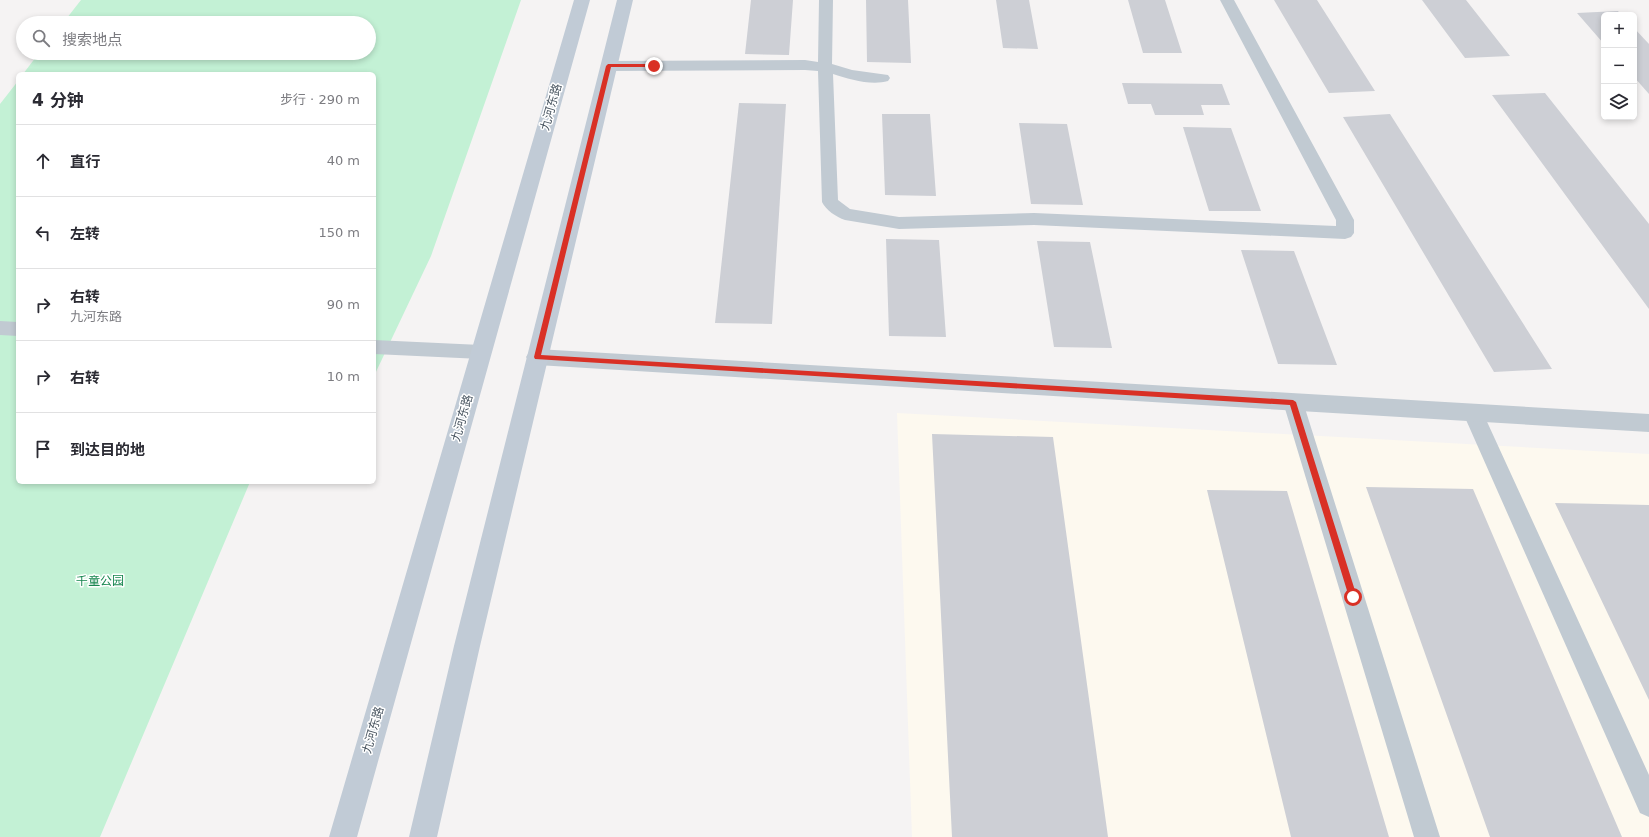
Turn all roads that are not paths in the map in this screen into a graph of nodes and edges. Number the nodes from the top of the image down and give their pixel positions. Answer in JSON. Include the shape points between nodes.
{"nodes":[{"id":1,"x":582,"y":0,"type":"edge"},
{"id":2,"x":624,"y":0,"type":"edge"},
{"id":3,"x":826,"y":0,"type":"edge"},
{"id":4,"x":1227,"y":0,"type":"edge"},
{"id":5,"x":608,"y":66,"type":"junction"},
{"id":6,"x":825,"y":67,"type":"junction"},
{"id":7,"x":883,"y":78,"type":"dead end"},
{"id":8,"x":0,"y":328,"type":"edge"},
{"id":9,"x":16,"y":329,"type":"edge"},
{"id":10,"x":376,"y":346,"type":"edge"},
{"id":11,"x":481,"y":352,"type":"junction"},
{"id":12,"x":537,"y":357,"type":"junction"},
{"id":13,"x":1293,"y":402,"type":"junction"},
{"id":14,"x":1473,"y":413,"type":"junction"},
{"id":15,"x":1649,"y":423,"type":"edge"},
{"id":16,"x":1649,"y":804,"type":"edge"},
{"id":17,"x":343,"y":837,"type":"edge"},
{"id":18,"x":423,"y":837,"type":"edge"},
{"id":19,"x":1427,"y":837,"type":"edge"}],
"edges":[{"from":1,"to":11,"type":"main road","name":"九河东路"},
{"from":2,"to":5,"type":"main road"},
{"from":3,"to":6,"type":"lane"},
{"from":4,"to":6,"type":"lane","via":[[1346,220],[1345,233],[1034,219],[899,223],[845,214],[830,202]]},
{"from":5,"to":6,"type":"lane"},
{"from":5,"to":12,"type":"main road"},
{"from":6,"to":7,"type":"lane","via":[[851,75]]},
{"from":8,"to":9,"type":"lane"},
{"from":10,"to":11,"type":"lane"},
{"from":11,"to":17,"type":"main road","name":"九河东路"},
{"from":12,"to":13,"type":"street"},
{"from":12,"to":18,"type":"main road"},
{"from":13,"to":14,"type":"street"},
{"from":13,"to":19,"type":"lane"},
{"from":14,"to":15,"type":"street"},
{"from":14,"to":16,"type":"lane"}]}
